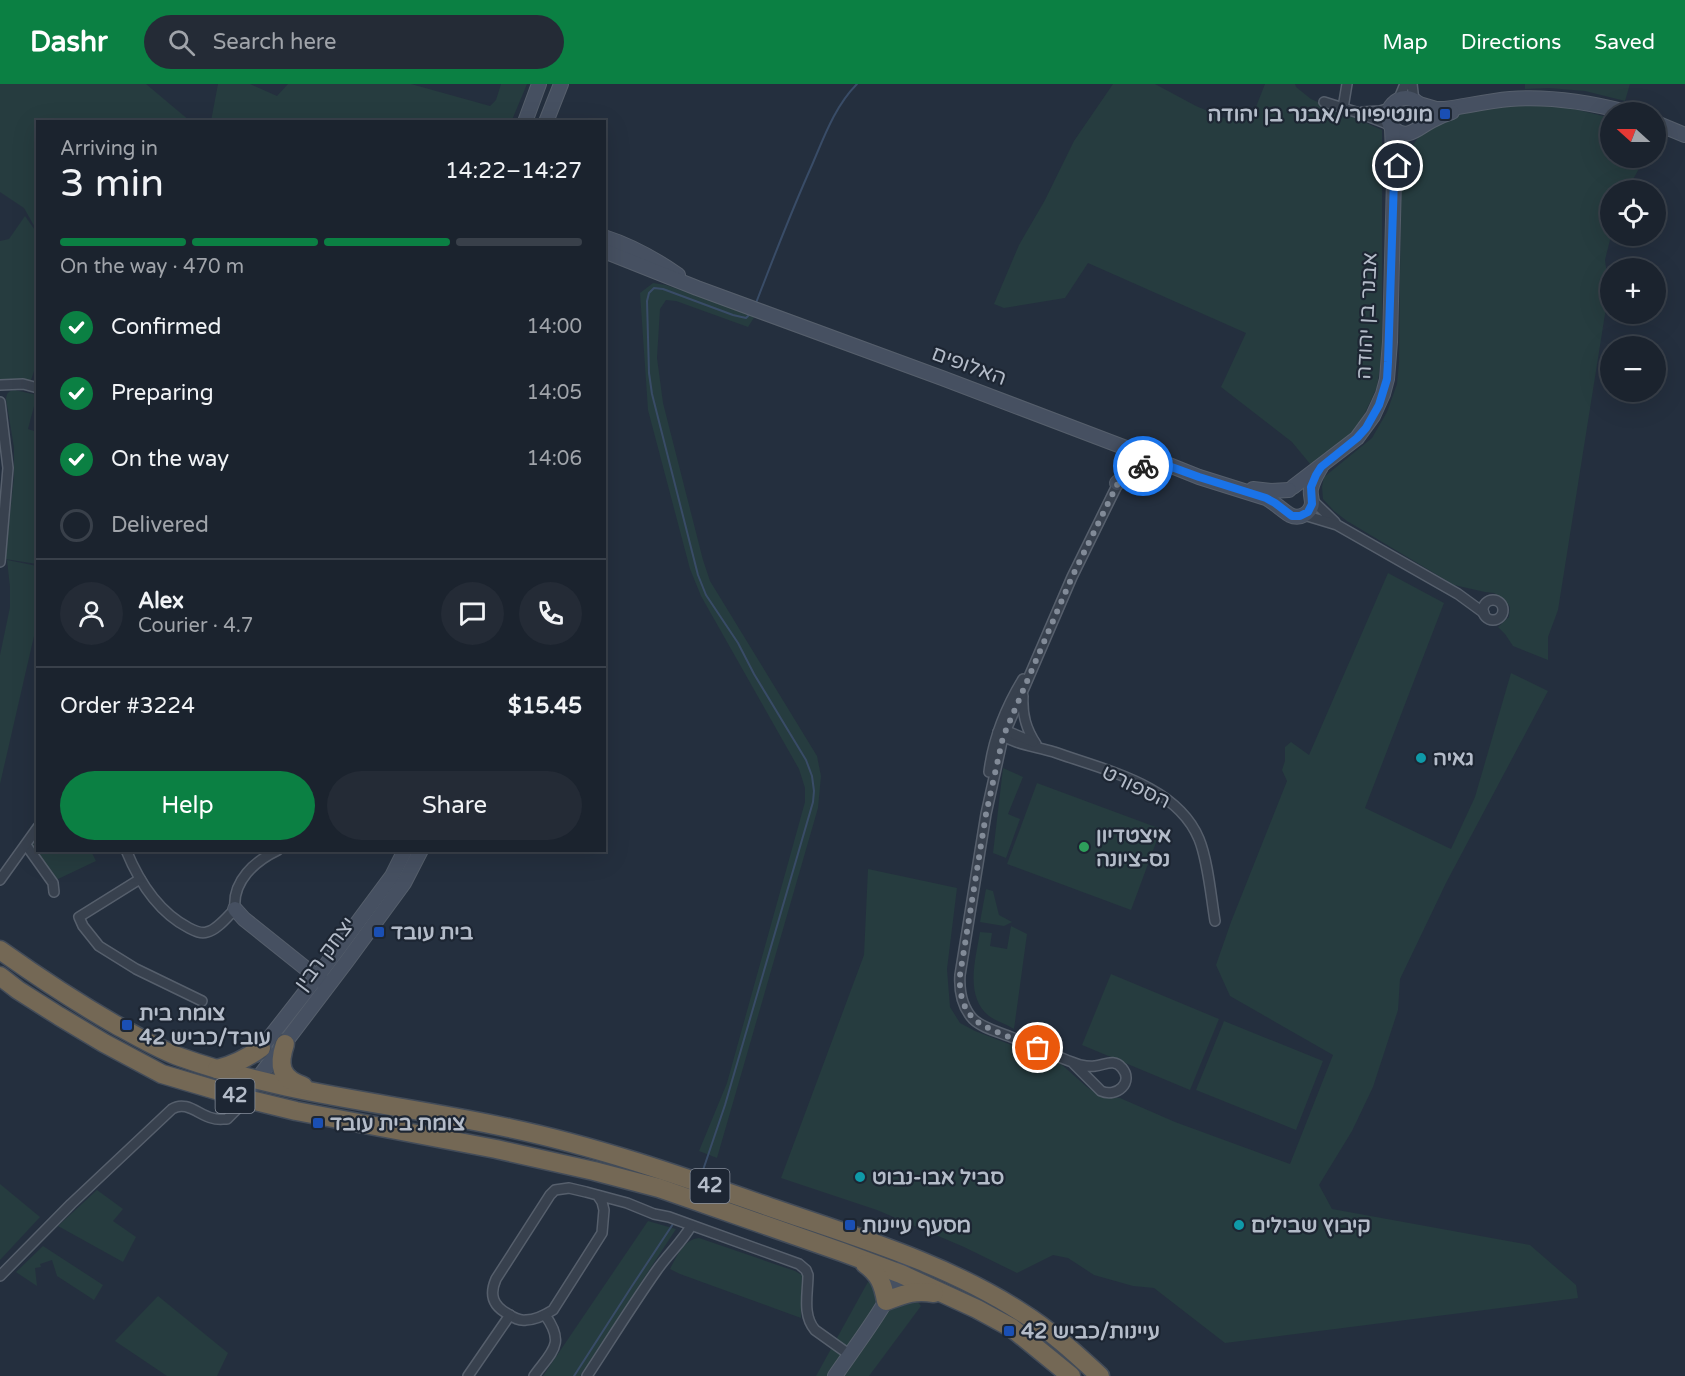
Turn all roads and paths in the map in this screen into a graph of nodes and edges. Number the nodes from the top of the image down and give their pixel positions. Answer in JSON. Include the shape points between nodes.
{"nodes":[{"id":1,"x":539,"y":84,"type":"edge"},
{"id":2,"x":561,"y":84,"type":"edge"},
{"id":3,"x":1347,"y":84,"type":"edge"},
{"id":4,"x":1405,"y":84,"type":"edge"},
{"id":5,"x":1412,"y":84,"type":"edge"},
{"id":6,"x":1324,"y":102,"type":"dead end"},
{"id":7,"x":1417,"y":102,"type":"junction"},
{"id":8,"x":1468,"y":105,"type":"junction"},
{"id":9,"x":1392,"y":106,"type":"junction"},
{"id":10,"x":1600,"y":106,"type":"edge"},
{"id":11,"x":1343,"y":108,"type":"junction"},
{"id":12,"x":1359,"y":113,"type":"junction"},
{"id":13,"x":526,"y":120,"type":"edge"},
{"id":14,"x":547,"y":120,"type":"edge"},
{"id":15,"x":1391,"y":127,"type":"junction"},
{"id":16,"x":1666,"y":127,"type":"edge"},
{"id":17,"x":1416,"y":131,"type":"junction"},
{"id":18,"x":1685,"y":135,"type":"edge"},
{"id":19,"x":1394,"y":179,"type":"junction"},
{"id":20,"x":606,"y":238,"type":"edge"},
{"id":21,"x":606,"y":252,"type":"edge"},
{"id":22,"x":697,"y":288,"type":"junction"},
{"id":23,"x":0,"y":385,"type":"edge"},
{"id":24,"x":36,"y":387,"type":"edge"},
{"id":25,"x":0,"y":402,"type":"edge"},
{"id":26,"x":1134,"y":451,"type":"junction"},
{"id":27,"x":1166,"y":465,"type":"junction"},
{"id":28,"x":1321,"y":467,"type":"junction"},
{"id":29,"x":1118,"y":483,"type":"junction"},
{"id":30,"x":1224,"y":485,"type":"junction"},
{"id":31,"x":1291,"y":488,"type":"junction"},
{"id":32,"x":1311,"y":497,"type":"junction"},
{"id":33,"x":1285,"y":511,"type":"junction"},
{"id":34,"x":1304,"y":515,"type":"junction"},
{"id":35,"x":1344,"y":529,"type":"junction"},
{"id":36,"x":0,"y":562,"type":"edge"},
{"id":37,"x":1458,"y":594,"type":"junction"},
{"id":38,"x":1490,"y":601,"type":"junction"},
{"id":39,"x":1484,"y":613,"type":"junction"},
{"id":40,"x":1039,"y":654,"type":"junction"},
{"id":41,"x":1024,"y":689,"type":"junction"},
{"id":42,"x":1002,"y":734,"type":"junction"},
{"id":43,"x":1021,"y":743,"type":"junction"},
{"id":44,"x":1036,"y":744,"type":"junction"},
{"id":45,"x":1048,"y":750,"type":"junction"},
{"id":46,"x":998,"y":757,"type":"junction"},
{"id":47,"x":986,"y":814,"type":"junction"},
{"id":48,"x":36,"y":830,"type":"edge"},
{"id":49,"x":26,"y":844,"type":"junction"},
{"id":50,"x":127,"y":852,"type":"edge"},
{"id":51,"x":274,"y":852,"type":"edge"},
{"id":52,"x":404,"y":852,"type":"edge"},
{"id":53,"x":420,"y":852,"type":"edge"},
{"id":54,"x":140,"y":879,"type":"junction"},
{"id":55,"x":0,"y":880,"type":"edge"},
{"id":56,"x":54,"y":891,"type":"dead end"},
{"id":57,"x":235,"y":909,"type":"junction"},
{"id":58,"x":1215,"y":921,"type":"dead end"},
{"id":59,"x":0,"y":950,"type":"edge"},
{"id":60,"x":334,"y":954,"type":"junction"},
{"id":61,"x":300,"y":963,"type":"junction"},
{"id":62,"x":0,"y":976,"type":"edge"},
{"id":63,"x":323,"y":981,"type":"junction"},
{"id":64,"x":202,"y":1001,"type":"dead end"},
{"id":65,"x":285,"y":1044,"type":"junction"},
{"id":66,"x":261,"y":1048,"type":"junction"},
{"id":67,"x":1073,"y":1063,"type":"junction"},
{"id":68,"x":1101,"y":1065,"type":"junction"},
{"id":69,"x":217,"y":1069,"type":"junction"},
{"id":70,"x":250,"y":1078,"type":"junction"},
{"id":71,"x":1097,"y":1087,"type":"junction"},
{"id":72,"x":327,"y":1094,"type":"junction"},
{"id":73,"x":243,"y":1098,"type":"junction"},
{"id":74,"x":598,"y":1196,"type":"junction"},
{"id":75,"x":621,"y":1202,"type":"junction"},
{"id":76,"x":604,"y":1214,"type":"junction"},
{"id":77,"x":691,"y":1226,"type":"junction"},
{"id":78,"x":842,"y":1252,"type":"junction"},
{"id":79,"x":907,"y":1256,"type":"junction"},
{"id":80,"x":901,"y":1274,"type":"junction"},
{"id":81,"x":0,"y":1276,"type":"edge"},
{"id":82,"x":947,"y":1295,"type":"junction"},
{"id":83,"x":886,"y":1301,"type":"junction"},
{"id":84,"x":510,"y":1315,"type":"junction"},
{"id":85,"x":544,"y":1315,"type":"junction"},
{"id":86,"x":850,"y":1355,"type":"junction"},
{"id":87,"x":468,"y":1376,"type":"edge"},
{"id":88,"x":534,"y":1376,"type":"edge"},
{"id":89,"x":587,"y":1376,"type":"edge"},
{"id":90,"x":835,"y":1376,"type":"edge"},
{"id":91,"x":1071,"y":1376,"type":"edge"},
{"id":92,"x":1100,"y":1376,"type":"edge"}],
"edges":[{"from":1,"to":13,"type":"street"},
{"from":2,"to":14,"type":"street"},
{"from":3,"to":11,"type":"street"},
{"from":4,"to":9,"type":"street"},
{"from":5,"to":7,"type":"street"},
{"from":6,"to":11,"type":"street"},
{"from":7,"to":8,"type":"street","via":[[1436,109]]},
{"from":7,"to":9,"type":"street","via":[[1403,99]]},
{"from":7,"to":17,"type":"street","via":[[1423,119]]},
{"from":8,"to":10,"type":"street","via":[[1547,99]]},
{"from":8,"to":17,"type":"street"},
{"from":9,"to":12,"type":"street"},
{"from":9,"to":15,"type":"street","via":[[1388,120]]},
{"from":11,"to":12,"type":"street"},
{"from":12,"to":15,"type":"street"},
{"from":15,"to":17,"type":"street","via":[[1402,134]]},
{"from":15,"to":19,"type":"street","name":"אבנר בן יהודה"},
{"from":16,"to":18,"type":"street"},
{"from":17,"to":19,"type":"street","name":"אבנר בן יהודה","via":[[1404,144]]},
{"from":19,"to":28,"type":"street","name":"אבנר בן יהודה","via":[[1387,379],[1366,428]]},
{"from":20,"to":22,"type":"street","name":"האלופים","via":[[645,254]]},
{"from":21,"to":22,"type":"street","name":"האלופים"},
{"from":22,"to":26,"type":"street","name":"האלופים"},
{"from":23,"to":24,"type":"street"},
{"from":25,"to":36,"type":"street","via":[[8,468]]},
{"from":26,"to":27,"type":"street","name":"האלופים"},
{"from":26,"to":29,"type":"street"},
{"from":27,"to":29,"type":"street","via":[[1135,469]]},
{"from":27,"to":30,"type":"street","name":"האלופים"},
{"from":28,"to":31,"type":"street","name":"אבנר בן יהודה"},
{"from":28,"to":32,"type":"street","via":[[1313,481]]},
{"from":29,"to":40,"type":"street"},
{"from":30,"to":31,"type":"street","name":"האלופים","via":[[1270,491]]},
{"from":30,"to":33,"type":"street","name":"האלופים","via":[[1266,498]]},
{"from":31,"to":32,"type":"street","via":[[1303,488]]},
{"from":31,"to":33,"type":"street","via":[[1282,502]]},
{"from":32,"to":34,"type":"street","via":[[1310,509]]},
{"from":32,"to":35,"type":"street"},
{"from":33,"to":34,"type":"street","via":[[1296,517]]},
{"from":34,"to":35,"type":"street"},
{"from":35,"to":37,"type":"street"},
{"from":37,"to":38,"type":"street"},
{"from":37,"to":39,"type":"street"},
{"from":38,"to":39,"type":"street","via":[[1485,604]]},
{"from":38,"to":39,"type":"street","via":[[1502,605],[1502,615],[1494,620]]},
{"from":40,"to":41,"type":"street"},
{"from":40,"to":42,"type":"street","via":[[1017,689]]},
{"from":41,"to":42,"type":"street"},
{"from":41,"to":44,"type":"street","via":[[1024,722]]},
{"from":42,"to":43,"type":"street","name":"הספורט"},
{"from":42,"to":44,"type":"street","name":"הספורט"},
{"from":42,"to":46,"type":"street"},
{"from":42,"to":47,"type":"street","via":[[990,759]]},
{"from":43,"to":45,"type":"street","name":"הספורט"},
{"from":43,"to":46,"type":"street","via":[[1005,749]]},
{"from":44,"to":45,"type":"street","name":"הספורט"},
{"from":45,"to":58,"type":"street","name":"הספורט","via":[[1129,779],[1179,808],[1202,846]]},
{"from":46,"to":47,"type":"street"},
{"from":47,"to":67,"type":"street","via":[[960,975],[961,996],[980,1023]]},
{"from":48,"to":49,"type":"street"},
{"from":49,"to":55,"type":"street"},
{"from":49,"to":56,"type":"street"},
{"from":50,"to":54,"type":"street"},
{"from":51,"to":57,"type":"street","via":[[245,876],[236,891]]},
{"from":52,"to":60,"type":"street","name":"יצחק רבין","via":[[392,876]]},
{"from":53,"to":63,"type":"street","name":"יצחק רבין","via":[[404,883]]},
{"from":54,"to":57,"type":"street","via":[[166,912],[198,932],[210,931]]},
{"from":54,"to":64,"type":"street","via":[[78,917],[99,946]]},
{"from":57,"to":61,"type":"street"},
{"from":59,"to":69,"type":"highway","number":"42","via":[[45,983],[155,1047]]},
{"from":60,"to":61,"type":"street","via":[[313,963]]},
{"from":60,"to":63,"type":"street","name":"יצחק רבין"},
{"from":61,"to":63,"type":"street"},
{"from":62,"to":73,"type":"highway","number":"42","via":[[145,1066]]},
{"from":63,"to":65,"type":"street","name":"יצחק רבין"},
{"from":63,"to":66,"type":"street","name":"יצחק רבין"},
{"from":65,"to":70,"type":"street","name":"יצחק רבין"},
{"from":65,"to":72,"type":"highway","via":[[280,1059],[287,1077]]},
{"from":66,"to":69,"type":"highway"},
{"from":66,"to":70,"type":"street","name":"יצחק רבין"},
{"from":67,"to":68,"type":"street"},
{"from":67,"to":71,"type":"street"},
{"from":68,"to":71,"type":"street","via":[[1094,1078]]},
{"from":68,"to":71,"type":"street","via":[[1116,1063],[1126,1079],[1117,1092],[1106,1093]]},
{"from":69,"to":70,"type":"highway","number":"42"},
{"from":70,"to":72,"type":"highway","number":"42"},
{"from":70,"to":73,"type":"street","name":"יצחק רבין"},
{"from":72,"to":79,"type":"highway","number":"42","via":[[510,1128],[613,1154]]},
{"from":73,"to":78,"type":"highway","number":"42","via":[[594,1171],[659,1188]]},
{"from":73,"to":81,"type":"street","via":[[227,1119],[211,1118],[184,1106],[172,1109]]},
{"from":74,"to":75,"type":"street"},
{"from":74,"to":76,"type":"street"},
{"from":74,"to":84,"type":"street","via":[[562,1189],[545,1200],[492,1290],[494,1303]]},
{"from":75,"to":76,"type":"street"},
{"from":75,"to":77,"type":"street"},
{"from":76,"to":85,"type":"street","via":[[598,1240],[553,1310]]},
{"from":77,"to":86,"type":"street","via":[[803,1266],[808,1275],[810,1324]]},
{"from":77,"to":89,"type":"street","via":[[657,1269]]},
{"from":78,"to":80,"type":"highway","number":"42"},
{"from":78,"to":83,"type":"highway","via":[[879,1276]]},
{"from":79,"to":80,"type":"street"},
{"from":79,"to":92,"type":"highway","number":"42","via":[[1019,1311]]},
{"from":80,"to":82,"type":"highway","number":"42"},
{"from":80,"to":83,"type":"street"},
{"from":82,"to":83,"type":"highway","via":[[918,1291]]},
{"from":82,"to":91,"type":"highway","number":"42","via":[[1012,1328]]},
{"from":83,"to":86,"type":"street"},
{"from":84,"to":85,"type":"street","via":[[520,1320]]},
{"from":84,"to":87,"type":"street"},
{"from":85,"to":88,"type":"street","via":[[553,1327],[556,1341]]},
{"from":86,"to":90,"type":"street"}]}
